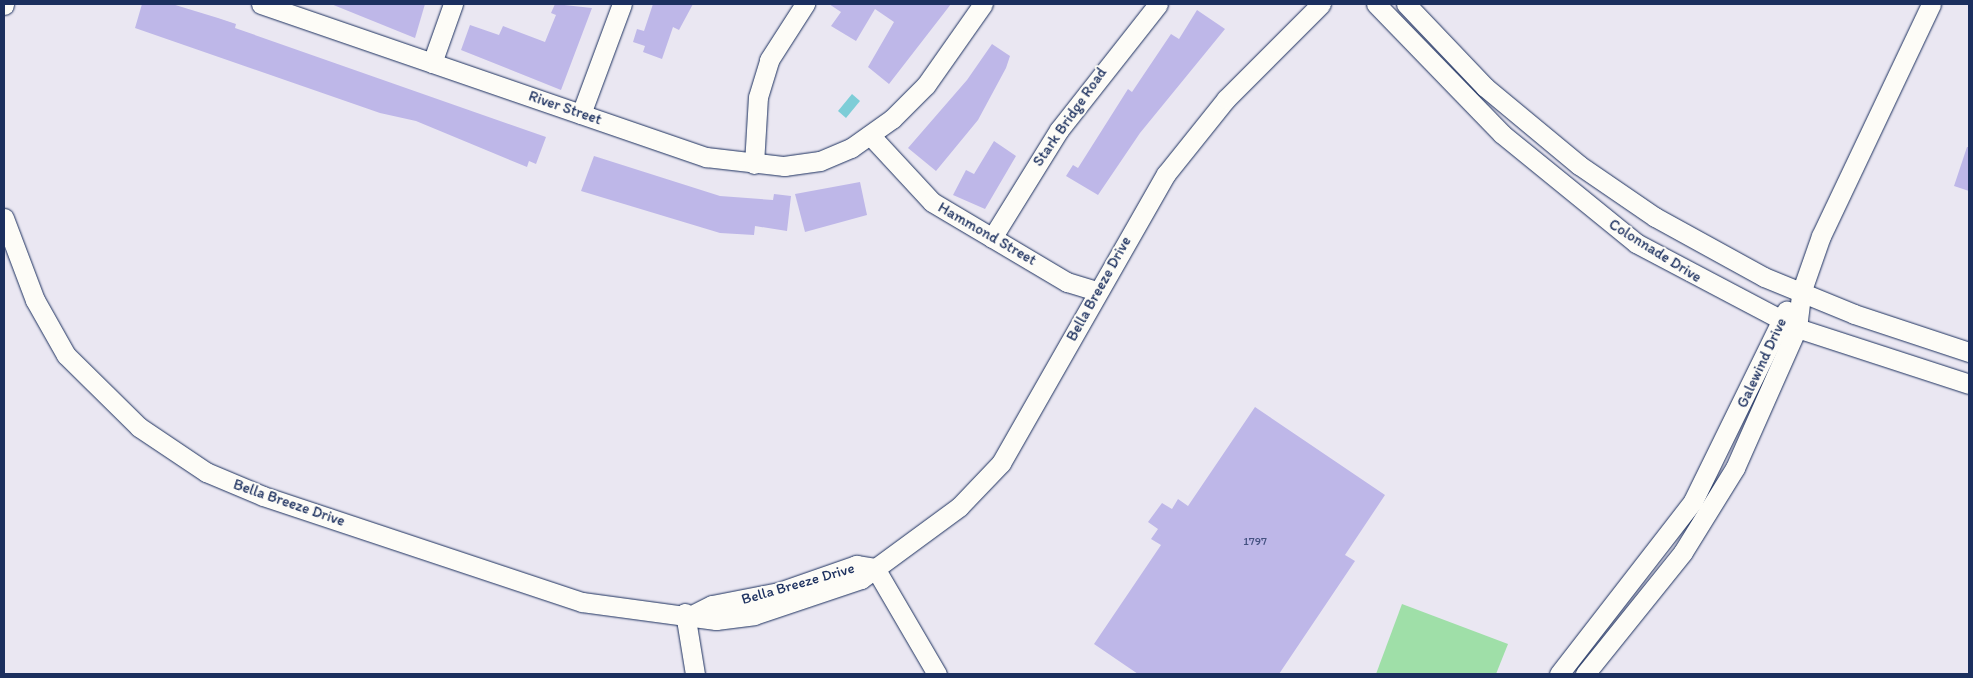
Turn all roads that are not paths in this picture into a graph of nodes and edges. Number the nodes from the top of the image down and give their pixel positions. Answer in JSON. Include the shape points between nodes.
{"nodes":[{"id":1,"x":261,"y":4,"type":"edge"},
{"id":2,"x":453,"y":4,"type":"edge"},
{"id":3,"x":622,"y":4,"type":"edge"},
{"id":4,"x":805,"y":4,"type":"edge"},
{"id":5,"x":983,"y":4,"type":"edge"},
{"id":6,"x":1158,"y":4,"type":"edge"},
{"id":7,"x":1321,"y":4,"type":"edge"},
{"id":8,"x":1376,"y":4,"type":"edge"},
{"id":9,"x":1406,"y":4,"type":"edge"},
{"id":10,"x":1932,"y":4,"type":"edge"},
{"id":11,"x":284,"y":8,"type":"edge"},
{"id":12,"x":432,"y":62,"type":"junction"},
{"id":13,"x":581,"y":114,"type":"junction"},
{"id":14,"x":870,"y":135,"type":"junction"},
{"id":15,"x":754,"y":164,"type":"junction"},
{"id":16,"x":4,"y":218,"type":"edge"},
{"id":17,"x":992,"y":238,"type":"junction"},
{"id":18,"x":1096,"y":291,"type":"junction"},
{"id":19,"x":1801,"y":293,"type":"junction"},
{"id":20,"x":1779,"y":320,"type":"junction"},
{"id":21,"x":1796,"y":328,"type":"junction"},
{"id":22,"x":1969,"y":352,"type":"edge"},
{"id":23,"x":1969,"y":384,"type":"edge"},
{"id":24,"x":875,"y":568,"type":"junction"},
{"id":25,"x":690,"y":614,"type":"junction"},
{"id":26,"x":694,"y":674,"type":"edge"},
{"id":27,"x":937,"y":674,"type":"edge"},
{"id":28,"x":1559,"y":674,"type":"edge"},
{"id":29,"x":1585,"y":674,"type":"edge"}],
"edges":[{"from":1,"to":11,"type":"street","name":"River Street"},
{"from":2,"to":12,"type":"street"},
{"from":3,"to":13,"type":"street"},
{"from":4,"to":15,"type":"street","via":[[769,60],[758,98]]},
{"from":5,"to":14,"type":"street","name":"River Street","via":[[926,85]]},
{"from":6,"to":17,"type":"street","name":"Stark Bridge Road","via":[[1059,130]]},
{"from":7,"to":18,"type":"street","name":"Bella Breeze Drive","via":[[1226,99],[1166,174]]},
{"from":8,"to":20,"type":"street","name":"Colonnade Drive","via":[[1482,115],[1604,219],[1684,272]]},
{"from":9,"to":19,"type":"street","name":"Colonnade Drive","via":[[1486,87],[1620,195],[1700,244]]},
{"from":10,"to":19,"type":"street","via":[[1820,236]]},
{"from":11,"to":12,"type":"street","name":"River Street"},
{"from":12,"to":13,"type":"street","name":"River Street"},
{"from":13,"to":15,"type":"street","name":"River Street","via":[[706,157]]},
{"from":14,"to":15,"type":"street","name":"River Street","via":[[820,161]]},
{"from":14,"to":17,"type":"street","name":"Hammond Street","via":[[932,202]]},
{"from":16,"to":25,"type":"street","name":"Bella Breeze Drive","via":[[31,292],[66,355],[133,422],[190,462],[255,493],[582,602]]},
{"from":17,"to":18,"type":"street","name":"Hammond Street","via":[[1067,282]]},
{"from":18,"to":24,"type":"street","name":"Bella Breeze Drive","via":[[1001,463],[959,507]]},
{"from":19,"to":20,"type":"street","name":"Galewind Drive"},
{"from":19,"to":21,"type":"street","name":"Galewind Drive"},
{"from":19,"to":22,"type":"street","name":"Colonnade Drive"},
{"from":20,"to":21,"type":"street","name":"Colonnade Drive"},
{"from":20,"to":28,"type":"street","name":"Galewind Drive","via":[[1694,501]]},
{"from":21,"to":23,"type":"street","name":"Colonnade Drive"},
{"from":21,"to":29,"type":"street","name":"Galewind Drive","via":[[1753,432],[1711,512]]},
{"from":24,"to":25,"type":"street","name":"Bella Breeze Drive","via":[[856,565],[779,592],[712,605]]},
{"from":24,"to":27,"type":"street"},
{"from":25,"to":26,"type":"street"}]}
